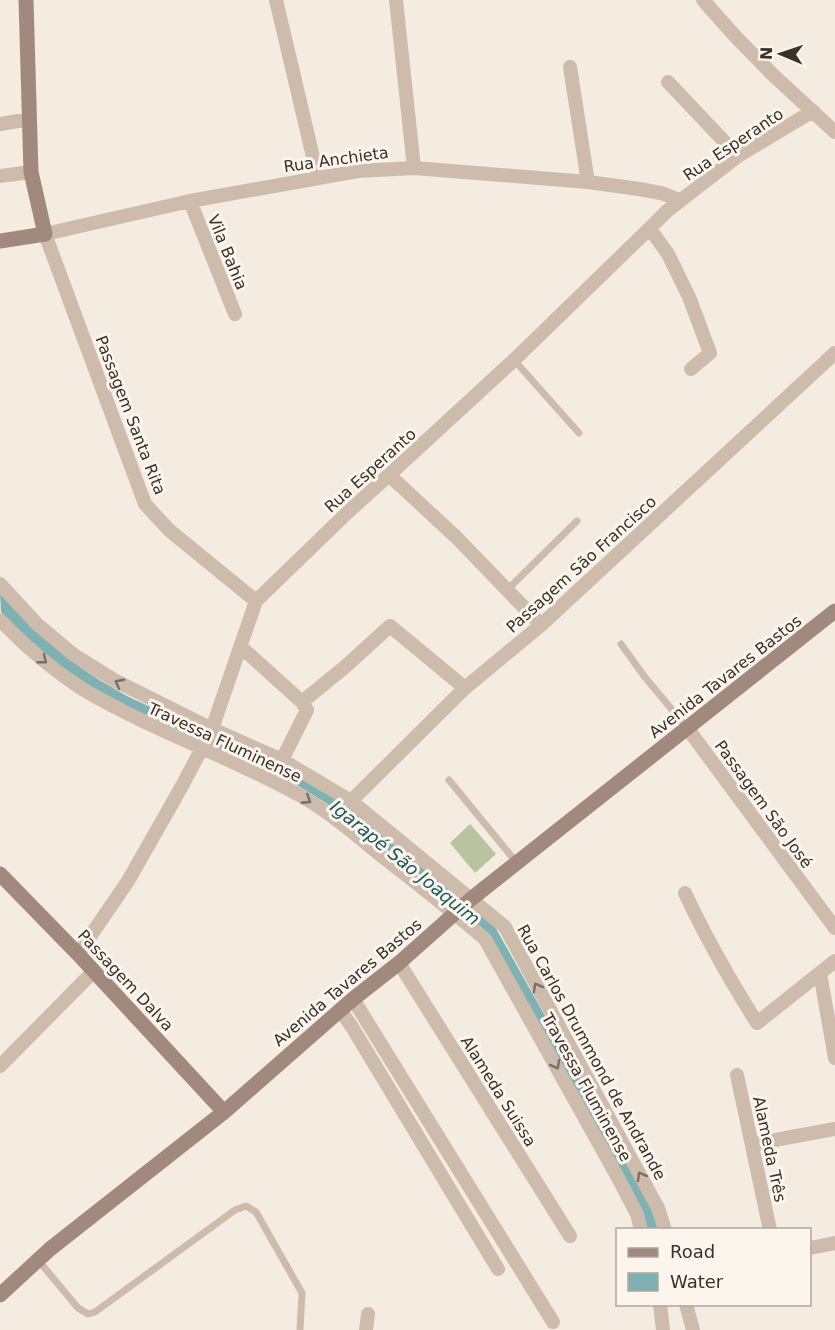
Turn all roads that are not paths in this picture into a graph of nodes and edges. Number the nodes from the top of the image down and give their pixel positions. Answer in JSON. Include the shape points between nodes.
{"nodes":[{"id":1,"x":26,"y":0,"type":"edge"},
{"id":2,"x":276,"y":0,"type":"edge"},
{"id":3,"x":396,"y":0,"type":"edge"},
{"id":4,"x":704,"y":0,"type":"edge"},
{"id":5,"x":570,"y":67,"type":"dead end"},
{"id":6,"x":668,"y":82,"type":"dead end"},
{"id":7,"x":813,"y":111,"type":"junction"},
{"id":8,"x":28,"y":121,"type":"junction"},
{"id":9,"x":0,"y":123,"type":"edge"},
{"id":10,"x":835,"y":132,"type":"edge"},
{"id":11,"x":738,"y":156,"type":"junction"},
{"id":12,"x":414,"y":168,"type":"junction"},
{"id":13,"x":31,"y":172,"type":"junction"},
{"id":14,"x":0,"y":176,"type":"edge"},
{"id":15,"x":318,"y":178,"type":"junction"},
{"id":16,"x":588,"y":182,"type":"junction"},
{"id":17,"x":680,"y":200,"type":"junction"},
{"id":18,"x":190,"y":201,"type":"junction"},
{"id":19,"x":650,"y":229,"type":"junction"},
{"id":20,"x":45,"y":234,"type":"junction"},
{"id":21,"x":0,"y":241,"type":"edge"},
{"id":22,"x":235,"y":314,"type":"dead end"},
{"id":23,"x":835,"y":353,"type":"edge"},
{"id":24,"x":514,"y":360,"type":"junction"},
{"id":25,"x":691,"y":369,"type":"dead end"},
{"id":26,"x":579,"y":433,"type":"dead end"},
{"id":27,"x":389,"y":475,"type":"junction"},
{"id":28,"x":577,"y":521,"type":"dead end"},
{"id":29,"x":0,"y":584,"type":"edge"},
{"id":30,"x":507,"y":590,"type":"junction"},
{"id":31,"x":256,"y":601,"type":"junction"},
{"id":32,"x":835,"y":611,"type":"edge"},
{"id":33,"x":0,"y":620,"type":"edge"},
{"id":34,"x":541,"y":625,"type":"junction"},
{"id":35,"x":621,"y":644,"type":"dead end"},
{"id":36,"x":241,"y":647,"type":"junction"},
{"id":37,"x":465,"y":688,"type":"junction"},
{"id":38,"x":302,"y":702,"type":"junction"},
{"id":39,"x":688,"y":729,"type":"junction"},
{"id":40,"x":207,"y":739,"type":"junction"},
{"id":41,"x":282,"y":760,"type":"junction"},
{"id":42,"x":449,"y":780,"type":"dead end"},
{"id":43,"x":351,"y":801,"type":"junction"},
{"id":44,"x":518,"y":863,"type":"junction"},
{"id":45,"x":2,"y":882,"type":"edge"},
{"id":46,"x":685,"y":893,"type":"dead end"},
{"id":47,"x":463,"y":906,"type":"junction"},
{"id":48,"x":835,"y":928,"type":"edge"},
{"id":49,"x":78,"y":954,"type":"junction"},
{"id":50,"x":835,"y":961,"type":"edge"},
{"id":51,"x":399,"y":963,"type":"junction"},
{"id":52,"x":93,"y":972,"type":"junction"},
{"id":53,"x":820,"y":973,"type":"junction"},
{"id":54,"x":352,"y":999,"type":"junction"},
{"id":55,"x":340,"y":1010,"type":"junction"},
{"id":56,"x":835,"y":1058,"type":"edge"},
{"id":57,"x":0,"y":1066,"type":"edge"},
{"id":58,"x":738,"y":1075,"type":"dead end"},
{"id":59,"x":224,"y":1112,"type":"junction"},
{"id":60,"x":835,"y":1129,"type":"edge"},
{"id":61,"x":753,"y":1144,"type":"junction"},
{"id":62,"x":641,"y":1228,"type":"edge"},
{"id":63,"x":664,"y":1228,"type":"edge"},
{"id":64,"x":770,"y":1228,"type":"edge"},
{"id":65,"x":570,"y":1236,"type":"dead end"},
{"id":66,"x":835,"y":1243,"type":"edge"},
{"id":67,"x":811,"y":1248,"type":"edge"},
{"id":68,"x":38,"y":1260,"type":"junction"},
{"id":69,"x":498,"y":1269,"type":"dead end"},
{"id":70,"x":0,"y":1295,"type":"edge"},
{"id":71,"x":660,"y":1306,"type":"edge"},
{"id":72,"x":686,"y":1306,"type":"edge"},
{"id":73,"x":368,"y":1314,"type":"dead end"},
{"id":74,"x":553,"y":1322,"type":"dead end"},
{"id":75,"x":300,"y":1330,"type":"edge"},
{"id":76,"x":366,"y":1330,"type":"edge"},
{"id":77,"x":663,"y":1330,"type":"edge"},
{"id":78,"x":693,"y":1330,"type":"edge"}],
"edges":[{"from":1,"to":8,"type":"main road"},
{"from":2,"to":15,"type":"street"},
{"from":3,"to":12,"type":"street"},
{"from":4,"to":7,"type":"street","via":[[772,74]]},
{"from":5,"to":16,"type":"street"},
{"from":6,"to":11,"type":"street"},
{"from":7,"to":10,"type":"street"},
{"from":7,"to":11,"type":"street","name":"Rua Esperanto"},
{"from":8,"to":9,"type":"street"},
{"from":8,"to":13,"type":"main road"},
{"from":11,"to":17,"type":"street","name":"Rua Esperanto"},
{"from":12,"to":15,"type":"street","name":"Rua Anchieta"},
{"from":12,"to":16,"type":"street","name":"Rua Anchieta"},
{"from":13,"to":14,"type":"street"},
{"from":13,"to":20,"type":"main road"},
{"from":15,"to":18,"type":"street","name":"Rua Anchieta"},
{"from":16,"to":17,"type":"street","name":"Rua Anchieta","via":[[661,193]]},
{"from":17,"to":19,"type":"street","name":"Rua Esperanto"},
{"from":18,"to":20,"type":"street","name":"Rua Anchieta"},
{"from":18,"to":22,"type":"street","name":"Vila Bahia"},
{"from":19,"to":24,"type":"street","name":"Rua Esperanto"},
{"from":19,"to":25,"type":"street","via":[[674,265],[710,353]]},
{"from":20,"to":21,"type":"main road","name":"Rua Anchieta"},
{"from":20,"to":31,"type":"street","name":"Passagem Santa Rita","via":[[145,504],[169,530]]},
{"from":23,"to":34,"type":"street","name":"Passagem São Francisco"},
{"from":24,"to":26,"type":"lane"},
{"from":24,"to":27,"type":"street","name":"Rua Esperanto"},
{"from":27,"to":30,"type":"street"},
{"from":27,"to":31,"type":"street","name":"Rua Esperanto"},
{"from":28,"to":30,"type":"lane"},
{"from":40,"to":29,"type":"street","name":"Rua Carlos Drummond de Andrande","one_way":true,"via":[[74,655],[37,624]]},
{"from":30,"to":34,"type":"street"},
{"from":31,"to":36,"type":"street","name":"Rua Esperanto"},
{"from":32,"to":39,"type":"main road","name":"Avenida Tavares Bastos"},
{"from":33,"to":40,"type":"street","name":"Travessa Fluminense","one_way":true,"via":[[40,658],[83,689],[145,722]]},
{"from":34,"to":37,"type":"street","name":"Passagem São Francisco"},
{"from":35,"to":39,"type":"lane"},
{"from":36,"to":38,"type":"street"},
{"from":36,"to":40,"type":"street","name":"Rua Esperanto"},
{"from":37,"to":38,"type":"street","via":[[390,626]]},
{"from":37,"to":43,"type":"street","name":"Passagem São Francisco"},
{"from":38,"to":41,"type":"street","via":[[307,710]]},
{"from":39,"to":44,"type":"main road","name":"Avenida Tavares Bastos"},
{"from":39,"to":48,"type":"street","name":"Passagem São José"},
{"from":40,"to":41,"type":"street","name":"Rua Carlos Drummond de Andrande"},
{"from":40,"to":47,"type":"street","name":"Travessa Fluminense","one_way":true,"via":[[304,798]]},
{"from":40,"to":49,"type":"street","name":"Rua Esperanto","via":[[128,881]]},
{"from":41,"to":43,"type":"street","name":"Rua Carlos Drummond de Andrande"},
{"from":42,"to":44,"type":"lane"},
{"from":43,"to":47,"type":"street","name":"Rua Carlos Drummond de Andrande"},
{"from":44,"to":47,"type":"main road","name":"Avenida Tavares Bastos"},
{"from":45,"to":49,"type":"main road","name":"Passagem Dalva"},
{"from":46,"to":53,"type":"street","via":[[757,1023]]},
{"from":47,"to":51,"type":"main road","name":"Avenida Tavares Bastos"},
{"from":47,"to":62,"type":"street","name":"Travessa Fluminense","one_way":true,"via":[[616,1174]]},
{"from":63,"to":47,"type":"street","name":"Rua Carlos Drummond de Andrande","one_way":true,"via":[[658,1208],[505,927]]},
{"from":49,"to":52,"type":"main road","name":"Passagem Dalva"},
{"from":50,"to":53,"type":"street"},
{"from":51,"to":54,"type":"main road","name":"Avenida Tavares Bastos"},
{"from":51,"to":65,"type":"street","name":"Alameda Suissa"},
{"from":52,"to":57,"type":"street"},
{"from":52,"to":59,"type":"main road","name":"Passagem Dalva"},
{"from":53,"to":56,"type":"street"},
{"from":54,"to":55,"type":"main road","name":"Avenida Tavares Bastos"},
{"from":54,"to":74,"type":"street"},
{"from":55,"to":59,"type":"main road","name":"Avenida Tavares Bastos"},
{"from":55,"to":69,"type":"street"},
{"from":58,"to":61,"type":"street","name":"Alameda Três"},
{"from":59,"to":68,"type":"main road","name":"Avenida Tavares Bastos"},
{"from":60,"to":61,"type":"street"},
{"from":61,"to":64,"type":"street","name":"Alameda Três"},
{"from":66,"to":67,"type":"street"},
{"from":68,"to":70,"type":"main road","name":"Avenida Tavares Bastos"},
{"from":68,"to":75,"type":"lane","via":[[78,1308],[88,1314],[246,1206],[256,1212],[302,1293]]},
{"from":71,"to":77,"type":"street"},
{"from":72,"to":78,"type":"street"},
{"from":73,"to":76,"type":"street"}]}
